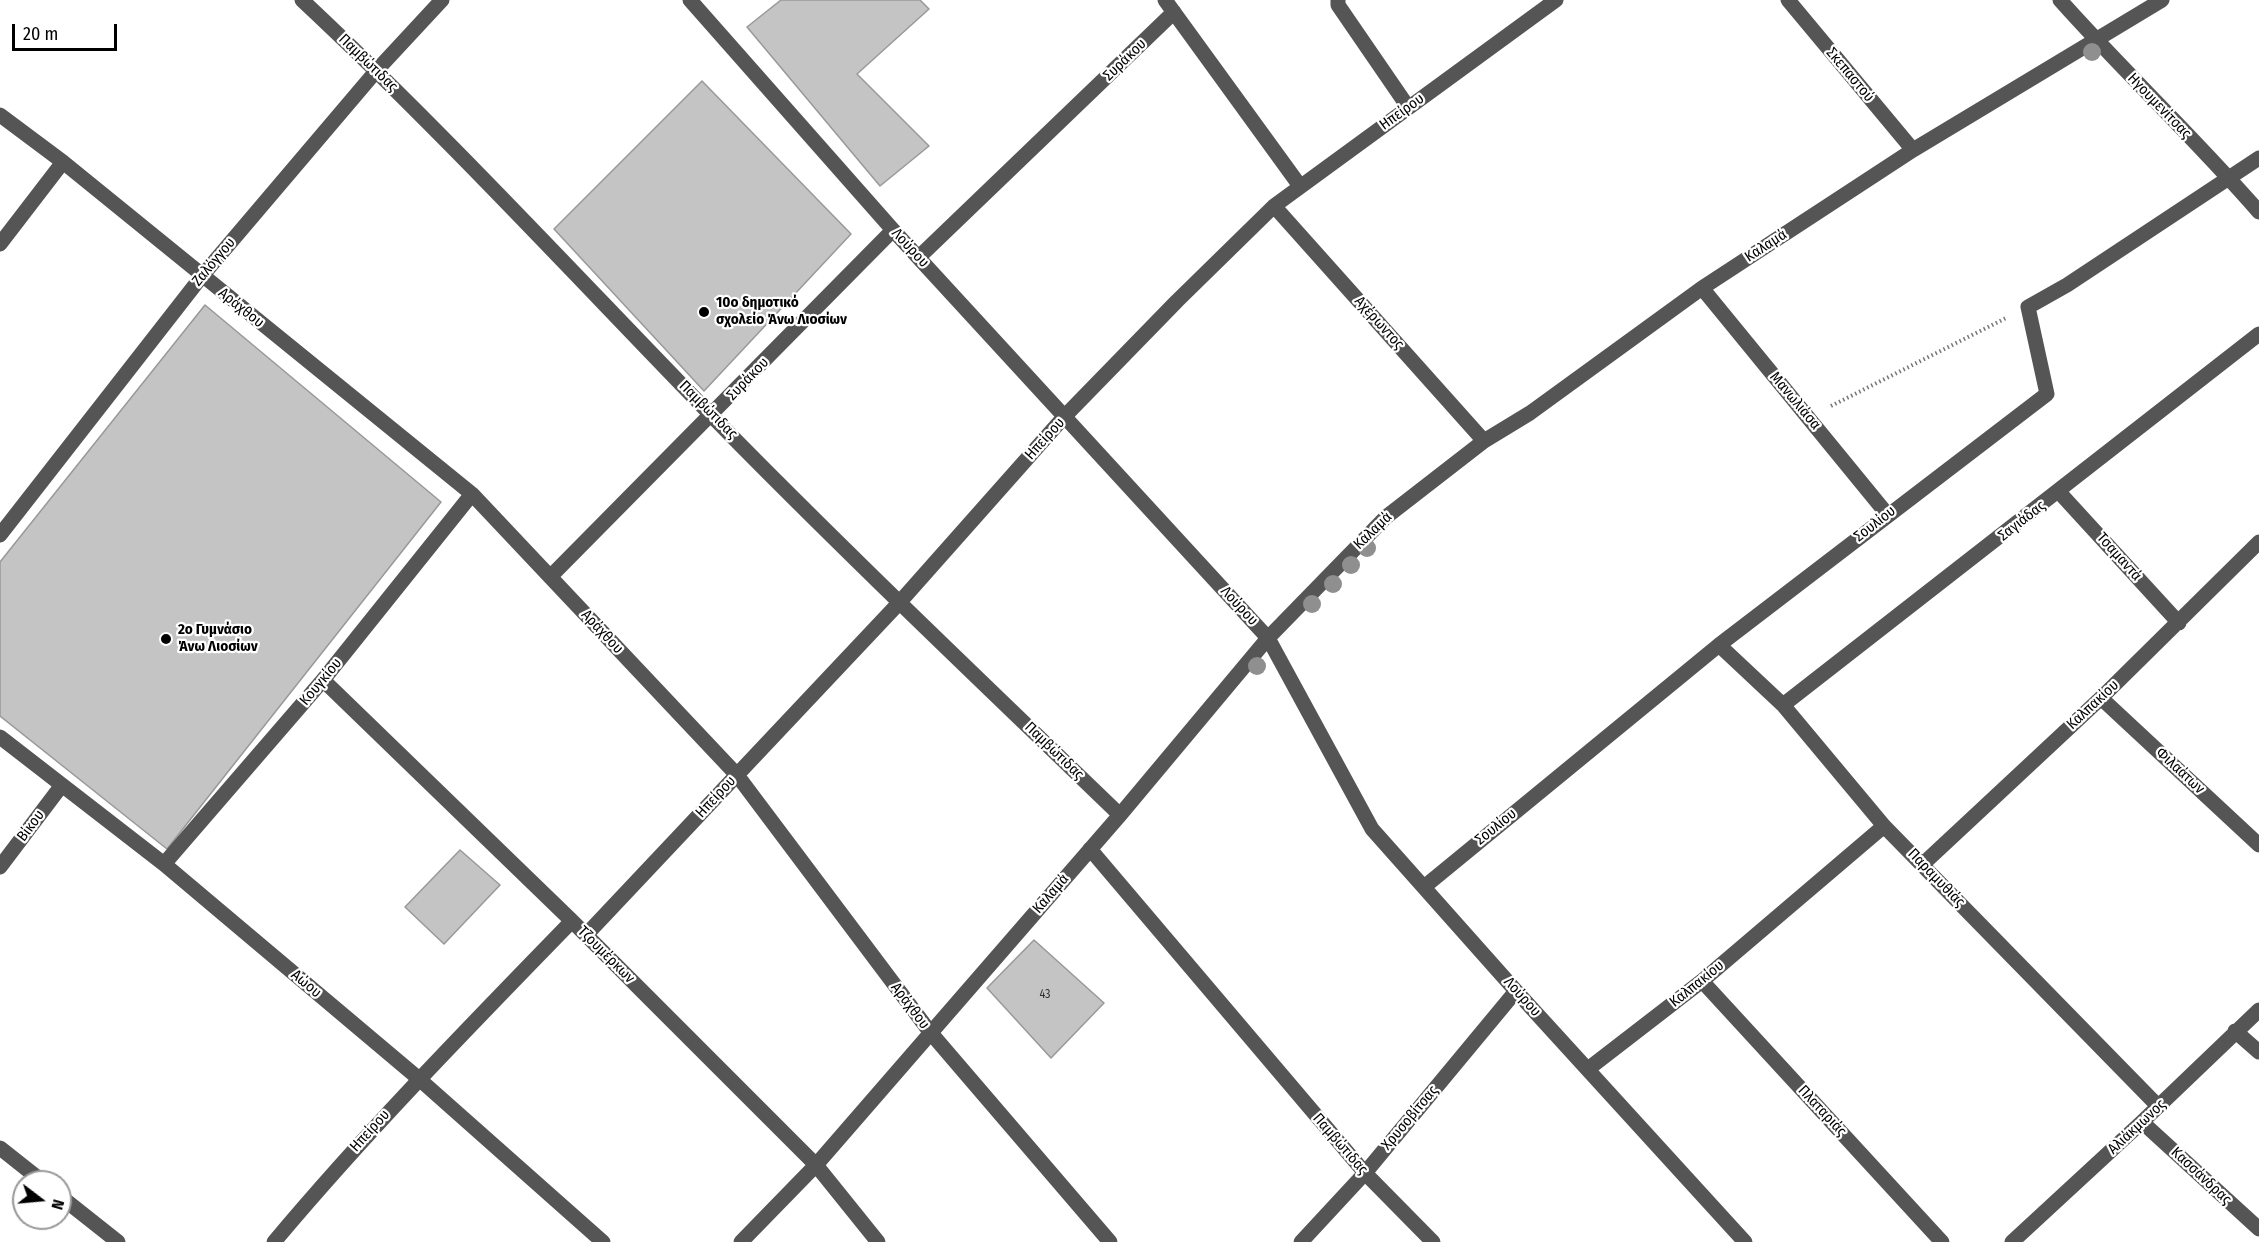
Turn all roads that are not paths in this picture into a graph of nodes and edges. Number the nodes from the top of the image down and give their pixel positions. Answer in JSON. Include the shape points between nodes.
{"nodes":[{"id":1,"x":302,"y":0,"type":"edge"},
{"id":2,"x":442,"y":0,"type":"edge"},
{"id":3,"x":690,"y":0,"type":"edge"},
{"id":4,"x":1338,"y":0,"type":"edge"},
{"id":5,"x":1556,"y":0,"type":"edge"},
{"id":6,"x":1788,"y":0,"type":"edge"},
{"id":7,"x":2060,"y":0,"type":"edge"},
{"id":8,"x":2162,"y":0,"type":"edge"},
{"id":9,"x":1170,"y":6,"type":"edge"},
{"id":10,"x":2095,"y":40,"type":"junction"},
{"id":11,"x":377,"y":70,"type":"junction"},
{"id":12,"x":1408,"y":107,"type":"junction"},
{"id":13,"x":0,"y":115,"type":"edge"},
{"id":14,"x":1913,"y":150,"type":"junction"},
{"id":15,"x":2259,"y":158,"type":"edge"},
{"id":16,"x":63,"y":162,"type":"junction"},
{"id":17,"x":2229,"y":178,"type":"junction"},
{"id":18,"x":1300,"y":186,"type":"junction"},
{"id":19,"x":1274,"y":206,"type":"junction"},
{"id":20,"x":2259,"y":212,"type":"edge"},
{"id":21,"x":893,"y":230,"type":"junction"},
{"id":22,"x":0,"y":244,"type":"edge"},
{"id":23,"x":919,"y":257,"type":"junction"},
{"id":24,"x":202,"y":276,"type":"junction"},
{"id":25,"x":1702,"y":288,"type":"junction"},
{"id":26,"x":2259,"y":334,"type":"edge"},
{"id":27,"x":712,"y":415,"type":"junction"},
{"id":28,"x":1064,"y":417,"type":"junction"},
{"id":29,"x":1484,"y":441,"type":"junction"},
{"id":30,"x":2059,"y":492,"type":"junction"},
{"id":31,"x":472,"y":494,"type":"junction"},
{"id":32,"x":1887,"y":514,"type":"junction"},
{"id":33,"x":0,"y":535,"type":"edge"},
{"id":34,"x":2259,"y":542,"type":"edge"},
{"id":35,"x":550,"y":577,"type":"junction"},
{"id":36,"x":899,"y":603,"type":"junction"},
{"id":37,"x":2179,"y":623,"type":"junction"},
{"id":38,"x":1268,"y":638,"type":"junction"},
{"id":39,"x":1719,"y":645,"type":"junction"},
{"id":40,"x":323,"y":680,"type":"junction"},
{"id":41,"x":2101,"y":698,"type":"junction"},
{"id":42,"x":1783,"y":705,"type":"junction"},
{"id":43,"x":0,"y":737,"type":"edge"},
{"id":44,"x":736,"y":775,"type":"junction"},
{"id":45,"x":62,"y":785,"type":"junction"},
{"id":46,"x":1120,"y":815,"type":"junction"},
{"id":47,"x":1884,"y":825,"type":"junction"},
{"id":48,"x":2259,"y":845,"type":"edge"},
{"id":49,"x":1090,"y":849,"type":"junction"},
{"id":50,"x":164,"y":864,"type":"junction"},
{"id":51,"x":1923,"y":864,"type":"junction"},
{"id":52,"x":0,"y":867,"type":"edge"},
{"id":53,"x":1424,"y":886,"type":"junction"},
{"id":54,"x":572,"y":921,"type":"junction"},
{"id":55,"x":586,"y":935,"type":"junction"},
{"id":56,"x":1702,"y":981,"type":"junction"},
{"id":57,"x":1516,"y":991,"type":"junction"},
{"id":58,"x":2259,"y":1010,"type":"edge"},
{"id":59,"x":2235,"y":1031,"type":"junction"},
{"id":60,"x":930,"y":1032,"type":"junction"},
{"id":61,"x":2259,"y":1052,"type":"edge"},
{"id":62,"x":1588,"y":1069,"type":"junction"},
{"id":63,"x":418,"y":1078,"type":"junction"},
{"id":64,"x":2158,"y":1106,"type":"junction"},
{"id":65,"x":2142,"y":1122,"type":"junction"},
{"id":66,"x":0,"y":1148,"type":"edge"},
{"id":67,"x":816,"y":1166,"type":"junction"},
{"id":68,"x":27,"y":1170,"type":"edge"},
{"id":69,"x":1365,"y":1173,"type":"junction"},
{"id":70,"x":72,"y":1206,"type":"edge"},
{"id":71,"x":2259,"y":1229,"type":"edge"},
{"id":72,"x":118,"y":1242,"type":"edge"},
{"id":73,"x":274,"y":1242,"type":"edge"},
{"id":74,"x":603,"y":1242,"type":"edge"},
{"id":75,"x":741,"y":1242,"type":"edge"},
{"id":76,"x":878,"y":1242,"type":"edge"},
{"id":77,"x":1110,"y":1242,"type":"edge"},
{"id":78,"x":1301,"y":1242,"type":"edge"},
{"id":79,"x":1434,"y":1242,"type":"edge"},
{"id":80,"x":1745,"y":1242,"type":"edge"},
{"id":81,"x":1942,"y":1242,"type":"edge"},
{"id":82,"x":2012,"y":1242,"type":"edge"}],
"edges":[{"from":1,"to":11,"type":"street","name":"Παμβώτιδας"},
{"from":2,"to":11,"type":"street","name":"Ζαλόγγου"},
{"from":3,"to":21,"type":"street","name":"Λούρου"},
{"from":4,"to":12,"type":"street"},
{"from":5,"to":12,"type":"street","name":"Ηπείρου"},
{"from":6,"to":14,"type":"street","name":"Σκεπαστού"},
{"from":7,"to":10,"type":"street","name":"Ηγουμενίτσας"},
{"from":8,"to":10,"type":"street","name":"Καλαμά"},
{"from":9,"to":18,"type":"street"},
{"from":9,"to":23,"type":"street","name":"Συράκου"},
{"from":10,"to":14,"type":"street","name":"Καλαμά"},
{"from":10,"to":17,"type":"street","name":"Ηγουμενίτσας"},
{"from":11,"to":24,"type":"street","name":"Ζαλόγγου"},
{"from":11,"to":27,"type":"street","name":"Παμβώτιδας"},
{"from":12,"to":18,"type":"street","name":"Ηπείρου"},
{"from":13,"to":16,"type":"street","name":"Αράχθου"},
{"from":14,"to":25,"type":"street","name":"Καλαμά"},
{"from":15,"to":17,"type":"street"},
{"from":16,"to":22,"type":"street"},
{"from":16,"to":24,"type":"street","name":"Αράχθου"},
{"from":17,"to":20,"type":"street","name":"Ηγουμενίτσας"},
{"from":17,"to":32,"type":"street","name":"Σουλίου","via":[[2067,285],[2028,306],[2047,394]]},
{"from":18,"to":19,"type":"street","name":"Ηπείρου"},
{"from":19,"to":28,"type":"street","name":"Ηπείρου"},
{"from":19,"to":29,"type":"street","name":"Αχέρωντος"},
{"from":21,"to":23,"type":"street","name":"Λούρου"},
{"from":21,"to":27,"type":"street","name":"Συράκου"},
{"from":23,"to":28,"type":"street","name":"Λούρου"},
{"from":24,"to":31,"type":"street","name":"Αράχθου"},
{"from":24,"to":33,"type":"street","name":"Ζαλόγγου"},
{"from":25,"to":29,"type":"street","name":"Καλαμά","via":[[1530,413]]},
{"from":25,"to":32,"type":"street","name":"Μανωλιάσα"},
{"from":26,"to":30,"type":"street","name":"Σαγιάδας"},
{"from":27,"to":35,"type":"street","name":"Συράκου"},
{"from":27,"to":36,"type":"street","name":"Παμβώτιδας"},
{"from":28,"to":36,"type":"street","name":"Ηπείρου"},
{"from":28,"to":38,"type":"street","name":"Λούρου"},
{"from":29,"to":38,"type":"street","name":"Καλαμά","via":[[1386,517]]},
{"from":30,"to":37,"type":"street","name":"Τσαμαντά"},
{"from":30,"to":42,"type":"street","name":"Σαγιάδας"},
{"from":31,"to":35,"type":"street","name":"Αράχθου"},
{"from":31,"to":40,"type":"street","name":"Κουγκίου"},
{"from":32,"to":39,"type":"street","name":"Σουλίου"},
{"from":34,"to":37,"type":"street","name":"Καλπακίου"},
{"from":35,"to":44,"type":"street","name":"Αράχθου"},
{"from":36,"to":44,"type":"street","name":"Ηπείρου"},
{"from":36,"to":46,"type":"street","name":"Παμβώτιδας"},
{"from":37,"to":41,"type":"street","name":"Καλπακίου"},
{"from":38,"to":46,"type":"street","name":"Καλαμά"},
{"from":38,"to":53,"type":"street","name":"Λούρου","via":[[1372,829]]},
{"from":39,"to":42,"type":"street","name":"Παραμυθιάς"},
{"from":39,"to":53,"type":"street","name":"Σουλίου"},
{"from":40,"to":50,"type":"street","name":"Κουγκίου"},
{"from":40,"to":54,"type":"street","name":"Τζουμέρκων"},
{"from":41,"to":48,"type":"street","name":"Φιλαάτων"},
{"from":41,"to":51,"type":"street","name":"Καλπακίου"},
{"from":42,"to":47,"type":"street","name":"Παραμυθιάς"},
{"from":43,"to":45,"type":"street","name":"Αώου"},
{"from":44,"to":55,"type":"street","name":"Ηπείρου"},
{"from":44,"to":60,"type":"street","name":"Αράχθου"},
{"from":45,"to":50,"type":"street","name":"Αώου"},
{"from":45,"to":52,"type":"street","name":"Βίκου"},
{"from":46,"to":49,"type":"street","name":"Καλαμά"},
{"from":47,"to":51,"type":"street","name":"Παραμυθιάς"},
{"from":47,"to":56,"type":"street","name":"Καλπακίου"},
{"from":49,"to":60,"type":"street","name":"Καλαμά"},
{"from":49,"to":69,"type":"street","name":"Παμβώτιδας"},
{"from":50,"to":63,"type":"street","name":"Αώου"},
{"from":51,"to":64,"type":"street","name":"Παραμυθιάς"},
{"from":53,"to":57,"type":"street","name":"Λούρου"},
{"from":54,"to":55,"type":"street","name":"Τζουμέρκων"},
{"from":54,"to":63,"type":"street","name":"Ηπείρου"},
{"from":55,"to":67,"type":"street","name":"Τζουμέρκων"},
{"from":56,"to":62,"type":"street","name":"Καλπακίου"},
{"from":56,"to":81,"type":"street","name":"Πλαταριάς"},
{"from":57,"to":62,"type":"street","name":"Λούρου"},
{"from":57,"to":69,"type":"street","name":"Χρυσοβίτσας"},
{"from":58,"to":59,"type":"street","name":"Αλιάκμωνος"},
{"from":59,"to":61,"type":"street"},
{"from":59,"to":64,"type":"street","name":"Αλιάκμωνος"},
{"from":60,"to":67,"type":"street","name":"Καλαμά"},
{"from":60,"to":77,"type":"street","name":"Αράχθου"},
{"from":62,"to":80,"type":"street","name":"Λούρου"},
{"from":63,"to":73,"type":"street","name":"Ηπείρου"},
{"from":63,"to":74,"type":"street","name":"Αώου"},
{"from":64,"to":65,"type":"street","name":"Αλιάκμωνος"},
{"from":65,"to":71,"type":"street","name":"Κασσάνδρας"},
{"from":65,"to":82,"type":"street","name":"Αλιάκμωνος"},
{"from":66,"to":68,"type":"street"},
{"from":67,"to":75,"type":"street","name":"Καλαμά"},
{"from":67,"to":76,"type":"street","name":"Τζουμέρκων"},
{"from":69,"to":78,"type":"street","name":"Χρυσοβίτσας"},
{"from":69,"to":79,"type":"street","name":"Παμβώτιδας"},
{"from":70,"to":72,"type":"street"}]}
